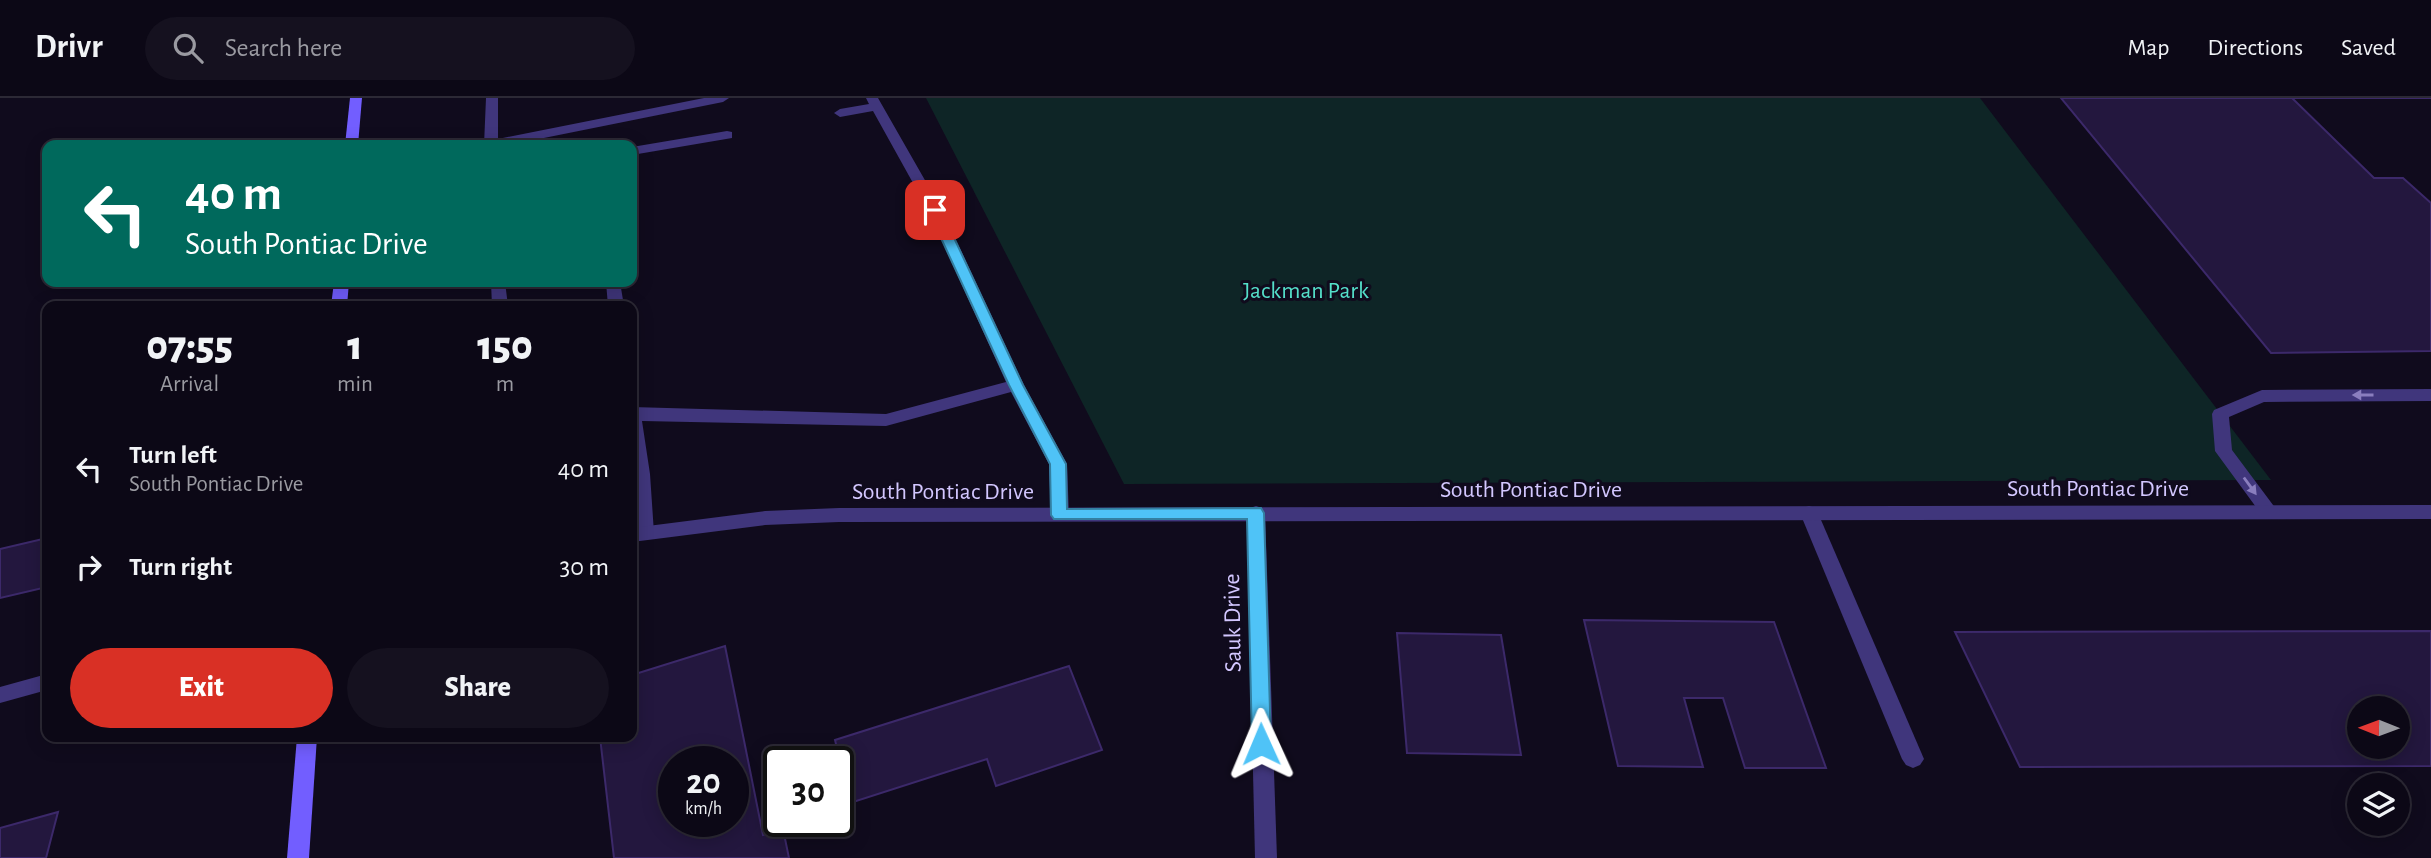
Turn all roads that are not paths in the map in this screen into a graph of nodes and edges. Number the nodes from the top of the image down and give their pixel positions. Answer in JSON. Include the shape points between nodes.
{"nodes":[{"id":1,"x":356,"y":98,"type":"edge"},
{"id":2,"x":492,"y":98,"type":"edge"},
{"id":3,"x":723,"y":98,"type":"edge"},
{"id":4,"x":874,"y":102,"type":"edge"},
{"id":5,"x":840,"y":113,"type":"dead end"},
{"id":6,"x":727,"y":135,"type":"dead end"},
{"id":7,"x":352,"y":140,"type":"edge"},
{"id":8,"x":492,"y":140,"type":"edge"},
{"id":9,"x":517,"y":140,"type":"edge"},
{"id":10,"x":637,"y":150,"type":"edge"},
{"id":11,"x":1016,"y":385,"type":"junction"},
{"id":12,"x":2431,"y":394,"type":"edge"},
{"id":13,"x":637,"y":415,"type":"edge"},
{"id":14,"x":637,"y":448,"type":"edge"},
{"id":15,"x":2431,"y":512,"type":"edge"},
{"id":16,"x":1255,"y":513,"type":"junction"},
{"id":17,"x":1809,"y":513,"type":"junction"},
{"id":18,"x":2270,"y":513,"type":"junction"},
{"id":19,"x":1059,"y":515,"type":"junction"},
{"id":20,"x":638,"y":534,"type":"edge"},
{"id":21,"x":42,"y":683,"type":"edge"},
{"id":22,"x":0,"y":695,"type":"edge"},
{"id":23,"x":307,"y":742,"type":"edge"},
{"id":24,"x":1913,"y":759,"type":"dead end"},
{"id":25,"x":298,"y":858,"type":"edge"},
{"id":26,"x":1266,"y":858,"type":"edge"}],
"edges":[{"from":1,"to":7,"type":"main road"},
{"from":2,"to":8,"type":"street"},
{"from":3,"to":9,"type":"street"},
{"from":4,"to":5,"type":"street"},
{"from":4,"to":11,"type":"street","via":[[935,210]]},
{"from":6,"to":10,"type":"street"},
{"from":11,"to":13,"type":"street","via":[[886,420]]},
{"from":11,"to":19,"type":"street","via":[[1058,464]]},
{"from":12,"to":18,"type":"street","one_way":true,"via":[[2262,396],[2220,414],[2224,451]]},
{"from":14,"to":20,"type":"street","via":[[641,474]]},
{"from":15,"to":18,"type":"street","name":"South Pontiac Drive"},
{"from":16,"to":17,"type":"street","name":"South Pontiac Drive"},
{"from":16,"to":19,"type":"street","name":"South Pontiac Drive"},
{"from":16,"to":26,"type":"street","name":"Sauk Drive"},
{"from":17,"to":18,"type":"street","name":"South Pontiac Drive"},
{"from":17,"to":24,"type":"street"},
{"from":19,"to":20,"type":"street","name":"South Pontiac Drive","via":[[778,517]]},
{"from":21,"to":22,"type":"street"},
{"from":23,"to":25,"type":"main road"}]}
